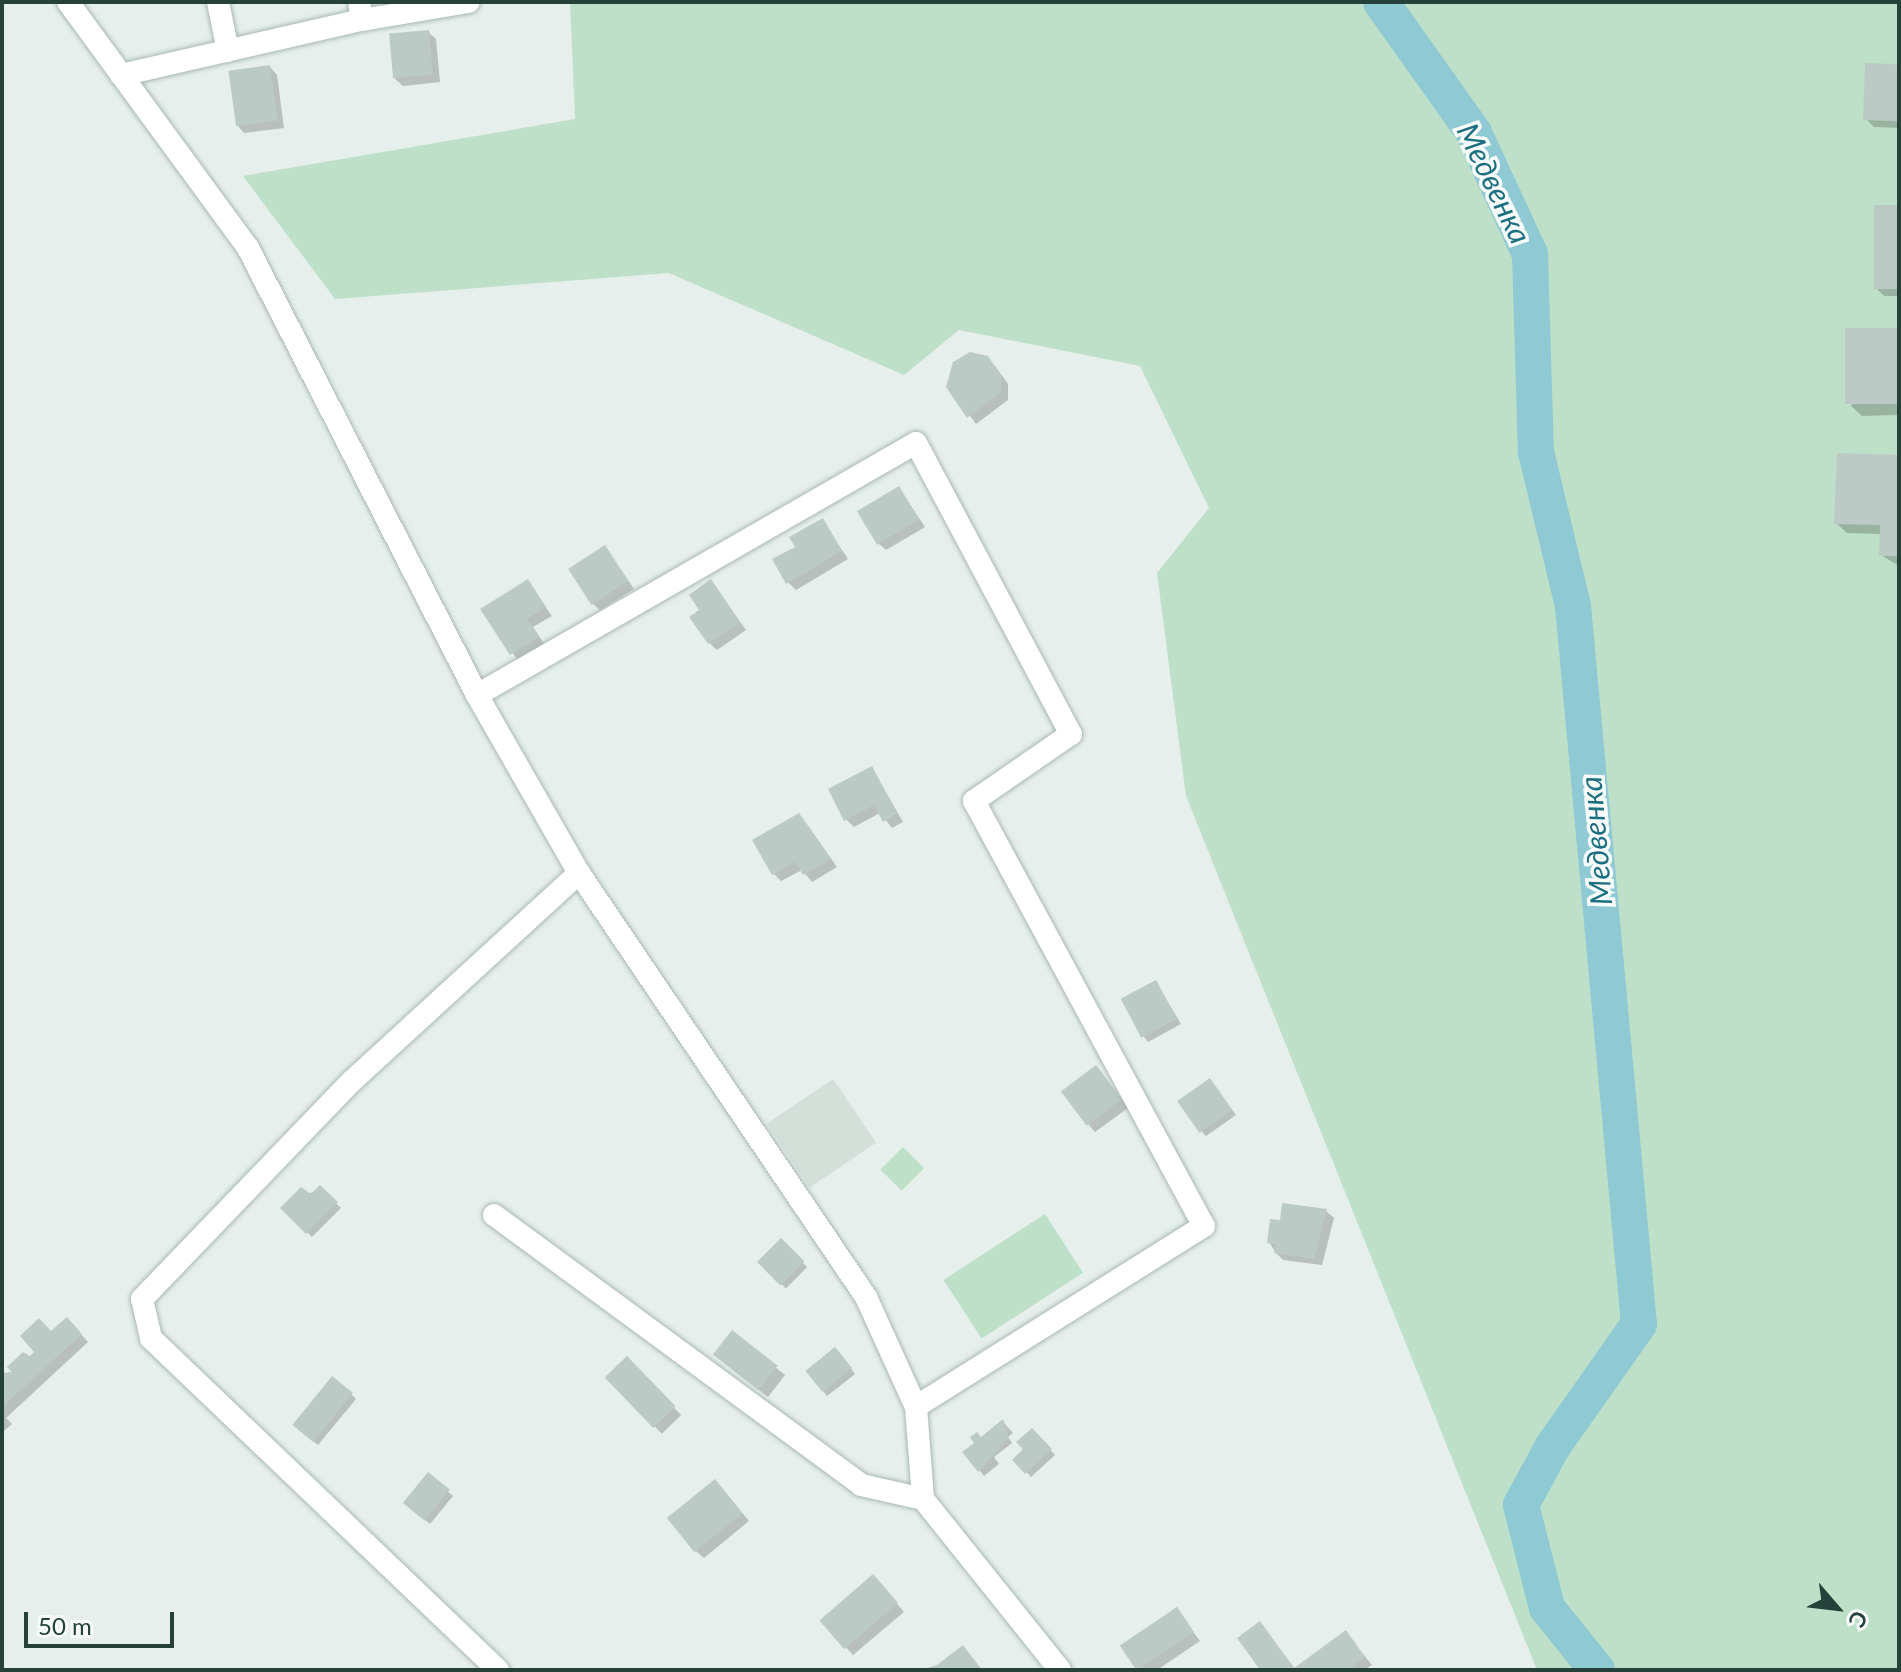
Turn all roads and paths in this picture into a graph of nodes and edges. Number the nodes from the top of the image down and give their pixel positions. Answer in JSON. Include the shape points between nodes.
{"nodes":[{"id":1,"x":68,"y":2,"type":"edge"},
{"id":2,"x":218,"y":2,"type":"edge"},
{"id":3,"x":468,"y":2,"type":"edge"},
{"id":4,"x":360,"y":11,"type":"edge"},
{"id":5,"x":228,"y":51,"type":"junction"},
{"id":6,"x":121,"y":75,"type":"junction"},
{"id":7,"x":477,"y":695,"type":"junction"},
{"id":8,"x":579,"y":873,"type":"junction"},
{"id":9,"x":494,"y":1215,"type":"dead end"},
{"id":10,"x":916,"y":1407,"type":"junction"},
{"id":11,"x":923,"y":1499,"type":"junction"},
{"id":12,"x":498,"y":1670,"type":"edge"},
{"id":13,"x":1060,"y":1670,"type":"edge"}],
"edges":[{"from":1,"to":6,"type":"street"},
{"from":2,"to":5,"type":"street"},
{"from":3,"to":4,"type":"street"},
{"from":4,"to":5,"type":"street"},
{"from":5,"to":6,"type":"street"},
{"from":6,"to":7,"type":"street","via":[[248,248]]},
{"from":7,"to":8,"type":"street"},
{"from":7,"to":10,"type":"street","via":[[916,443],[1071,734],[974,801],[1204,1226]]},
{"from":8,"to":10,"type":"street","via":[[866,1297]]},
{"from":8,"to":12,"type":"street","via":[[352,1081],[142,1299],[151,1338]]},
{"from":9,"to":11,"type":"street","via":[[861,1485]]},
{"from":10,"to":11,"type":"street"},
{"from":11,"to":13,"type":"street"}]}
